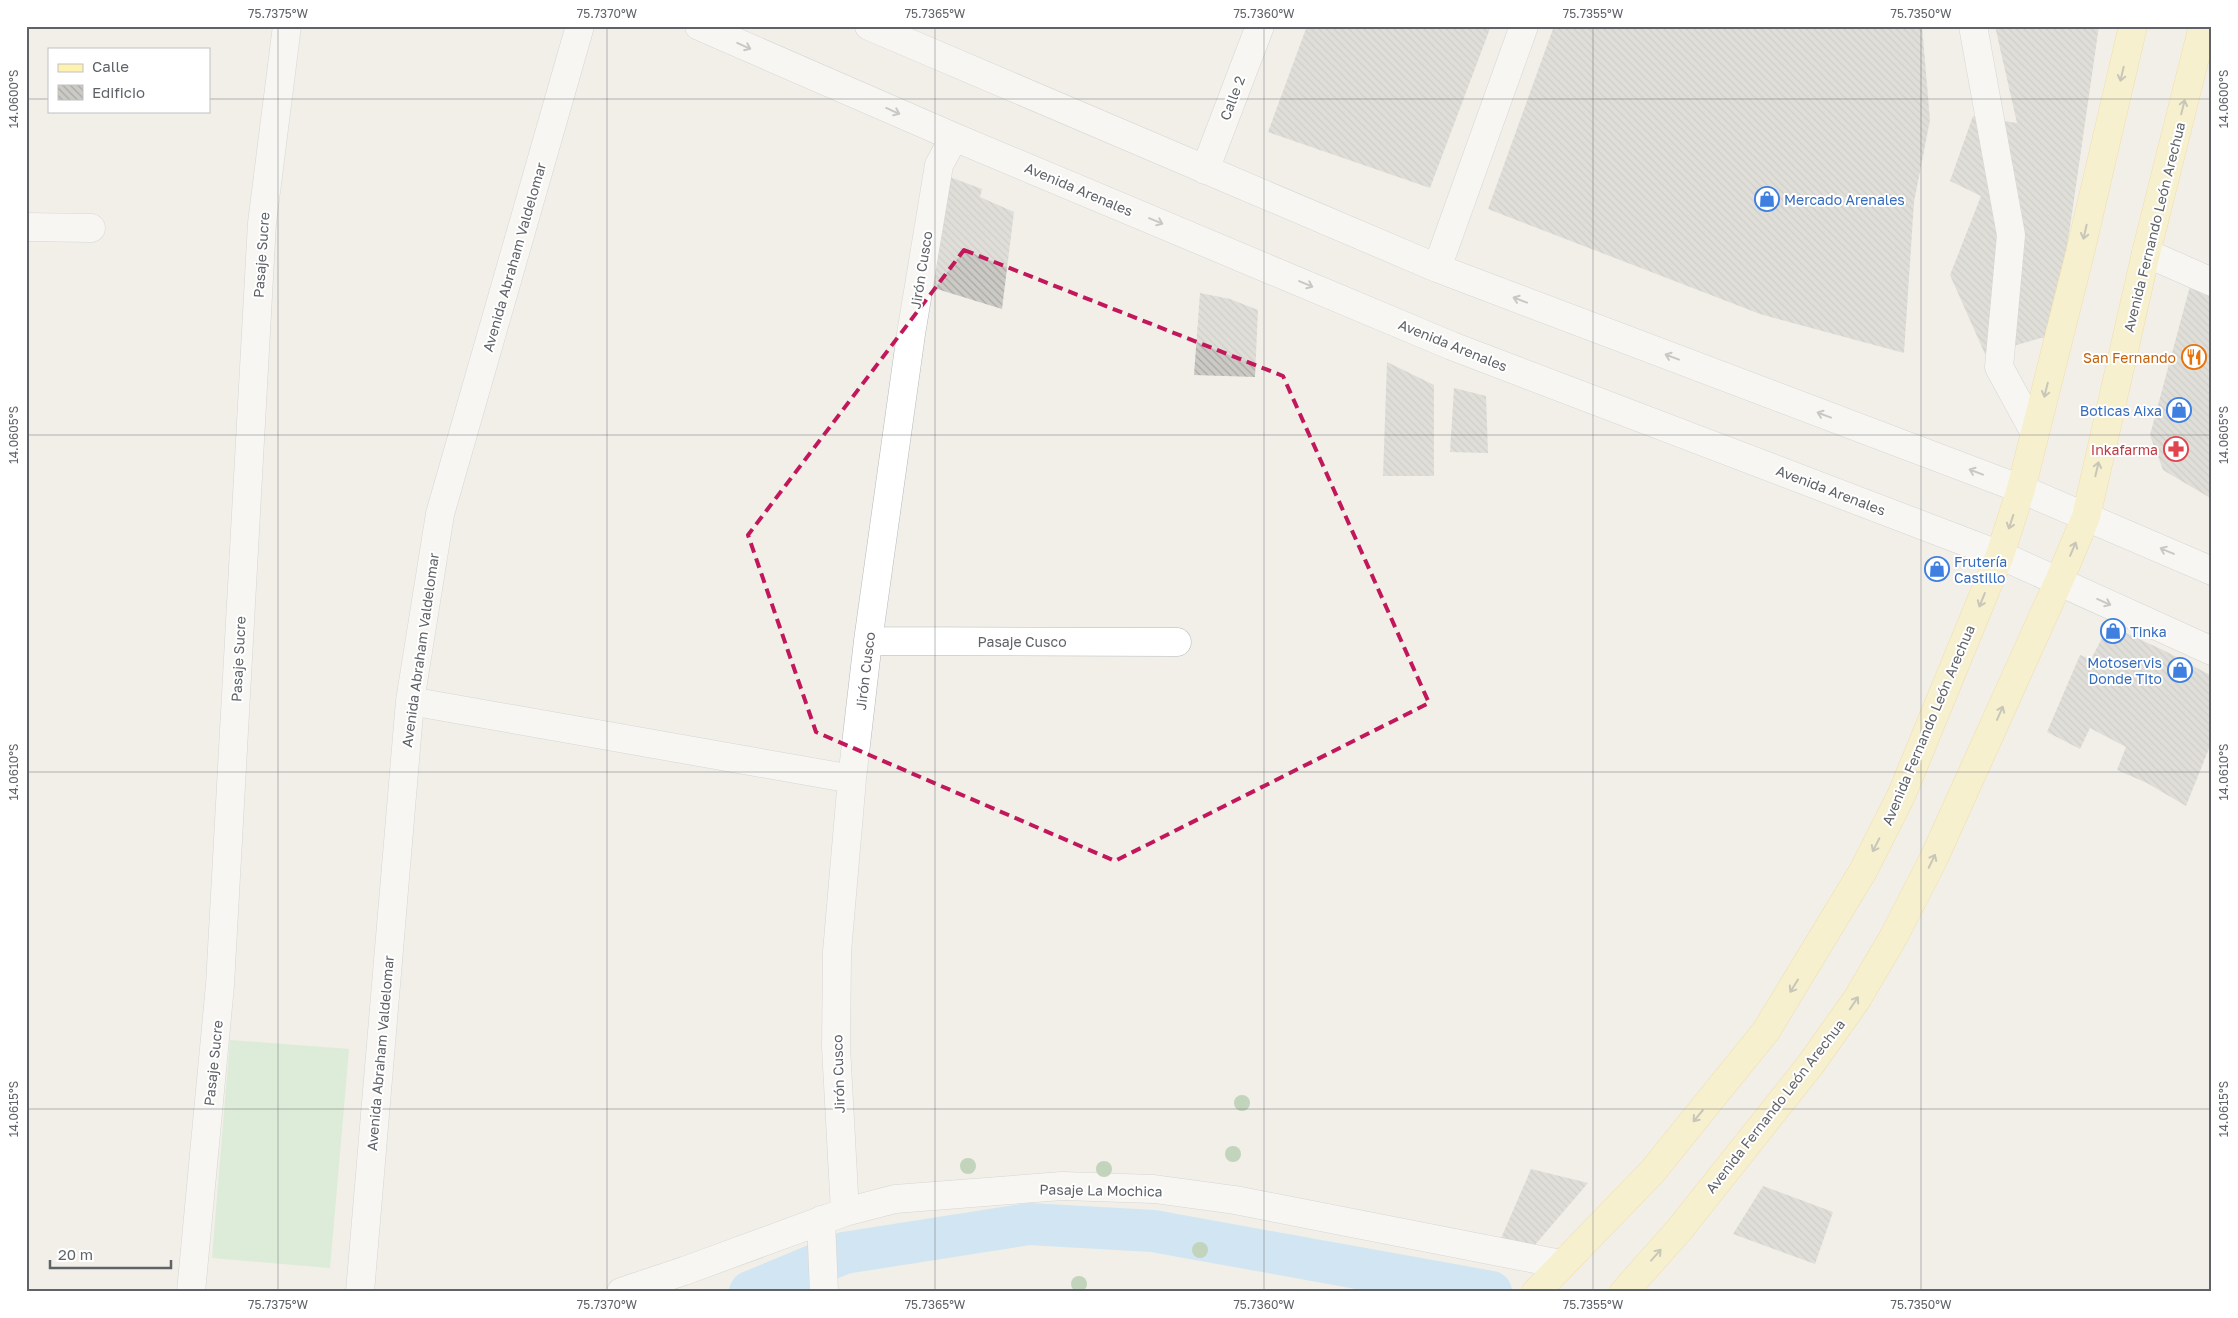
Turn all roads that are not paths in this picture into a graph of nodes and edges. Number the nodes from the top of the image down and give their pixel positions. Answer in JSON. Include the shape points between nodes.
{"nodes":[{"id":1,"x":287,"y":26,"type":"edge"},
{"id":2,"x":580,"y":26,"type":"edge"},
{"id":3,"x":700,"y":26,"type":"edge"},
{"id":4,"x":870,"y":26,"type":"edge"},
{"id":5,"x":1260,"y":26,"type":"edge"},
{"id":6,"x":1524,"y":26,"type":"edge"},
{"id":7,"x":1973,"y":26,"type":"edge"},
{"id":8,"x":2133,"y":26,"type":"edge"},
{"id":9,"x":2203,"y":26,"type":"edge"},
{"id":10,"x":918,"y":36,"type":"edge"},
{"id":11,"x":954,"y":137,"type":"junction"},
{"id":12,"x":1205,"y":170,"type":"junction"},
{"id":13,"x":26,"y":226,"type":"edge"},
{"id":14,"x":92,"y":228,"type":"dead end"},
{"id":15,"x":2146,"y":253,"type":"junction"},
{"id":16,"x":1437,"y":268,"type":"junction"},
{"id":17,"x":2212,"y":282,"type":"edge"},
{"id":18,"x":2035,"y":433,"type":"junction"},
{"id":19,"x":2021,"y":489,"type":"junction"},
{"id":20,"x":2086,"y":517,"type":"junction"},
{"id":21,"x":2000,"y":554,"type":"junction"},
{"id":22,"x":2212,"y":571,"type":"edge"},
{"id":23,"x":2059,"y":582,"type":"junction"},
{"id":24,"x":868,"y":641,"type":"junction"},
{"id":25,"x":1177,"y":642,"type":"dead end"},
{"id":26,"x":2212,"y":651,"type":"edge"},
{"id":27,"x":410,"y":701,"type":"junction"},
{"id":28,"x":852,"y":779,"type":"junction"},
{"id":29,"x":833,"y":1216,"type":"junction"},
{"id":30,"x":1561,"y":1264,"type":"junction"},
{"id":31,"x":190,"y":1292,"type":"edge"},
{"id":32,"x":360,"y":1292,"type":"edge"},
{"id":33,"x":621,"y":1292,"type":"edge"},
{"id":34,"x":824,"y":1292,"type":"edge"},
{"id":35,"x":1536,"y":1292,"type":"edge"},
{"id":36,"x":1624,"y":1292,"type":"edge"}],
"edges":[{"from":1,"to":31,"type":"street","name":"Pasaje Sucre","via":[[262,223],[220,985]]},
{"from":2,"to":27,"type":"street","name":"Avenida Abraham Valdelomar","via":[[440,514]]},
{"from":3,"to":11,"type":"street","name":"Avenida Arenales","one_way":true},
{"from":4,"to":10,"type":"street"},
{"from":5,"to":12,"type":"street","name":"Calle 2"},
{"from":6,"to":16,"type":"street"},
{"from":7,"to":18,"type":"street","via":[[2011,235],[1999,367]]},
{"from":8,"to":18,"type":"main road","one_way":true},
{"from":15,"to":9,"type":"main road","name":"Avenida Fernando León Arechua","one_way":true},
{"from":10,"to":12,"type":"street"},
{"from":11,"to":21,"type":"street","name":"Avenida Arenales","one_way":true,"via":[[1452,346]]},
{"from":11,"to":24,"type":"street","name":"Jirón Cusco","via":[[939,165],[935,186]]},
{"from":12,"to":16,"type":"street"},
{"from":13,"to":14,"type":"street"},
{"from":15,"to":17,"type":"street"},
{"from":20,"to":15,"type":"main road","name":"Avenida Fernando León Arechua","one_way":true},
{"from":19,"to":16,"type":"street","one_way":true},
{"from":18,"to":19,"type":"main road"},
{"from":19,"to":20,"type":"street"},
{"from":19,"to":21,"type":"main road","name":"Avenida Fernando León Arechua","one_way":true},
{"from":22,"to":20,"type":"street","one_way":true},
{"from":23,"to":20,"type":"main road","name":"Avenida Fernando León Arechua","one_way":true},
{"from":21,"to":23,"type":"street","name":"Avenida Arenales"},
{"from":21,"to":30,"type":"main road","name":"Avenida Fernando León Arechua","one_way":true,"via":[[1901,796],[1822,942],[1766,1031],[1718,1093],[1652,1172]]},
{"from":23,"to":26,"type":"street","name":"Avenida Arenales","one_way":true},
{"from":36,"to":23,"type":"main road","name":"Avenida Fernando León Arechua","one_way":true,"via":[[1752,1140],[1857,999],[1934,858]]},
{"from":24,"to":25,"type":"street","name":"Pasaje Cusco"},
{"from":24,"to":28,"type":"street","name":"Jirón Cusco"},
{"from":27,"to":28,"type":"street"},
{"from":27,"to":32,"type":"street","name":"Avenida Abraham Valdelomar"},
{"from":28,"to":29,"type":"street","name":"Jirón Cusco","via":[[837,952]]},
{"from":29,"to":30,"type":"street","name":"Pasaje La Mochica","via":[[895,1199],[1062,1186],[1154,1189],[1234,1200]]},
{"from":29,"to":33,"type":"street","name":"Pasaje La Mochica"},
{"from":29,"to":34,"type":"street","name":"Jirón Cusco"},
{"from":30,"to":35,"type":"main road","name":"Avenida Fernando León Arechua"}]}
